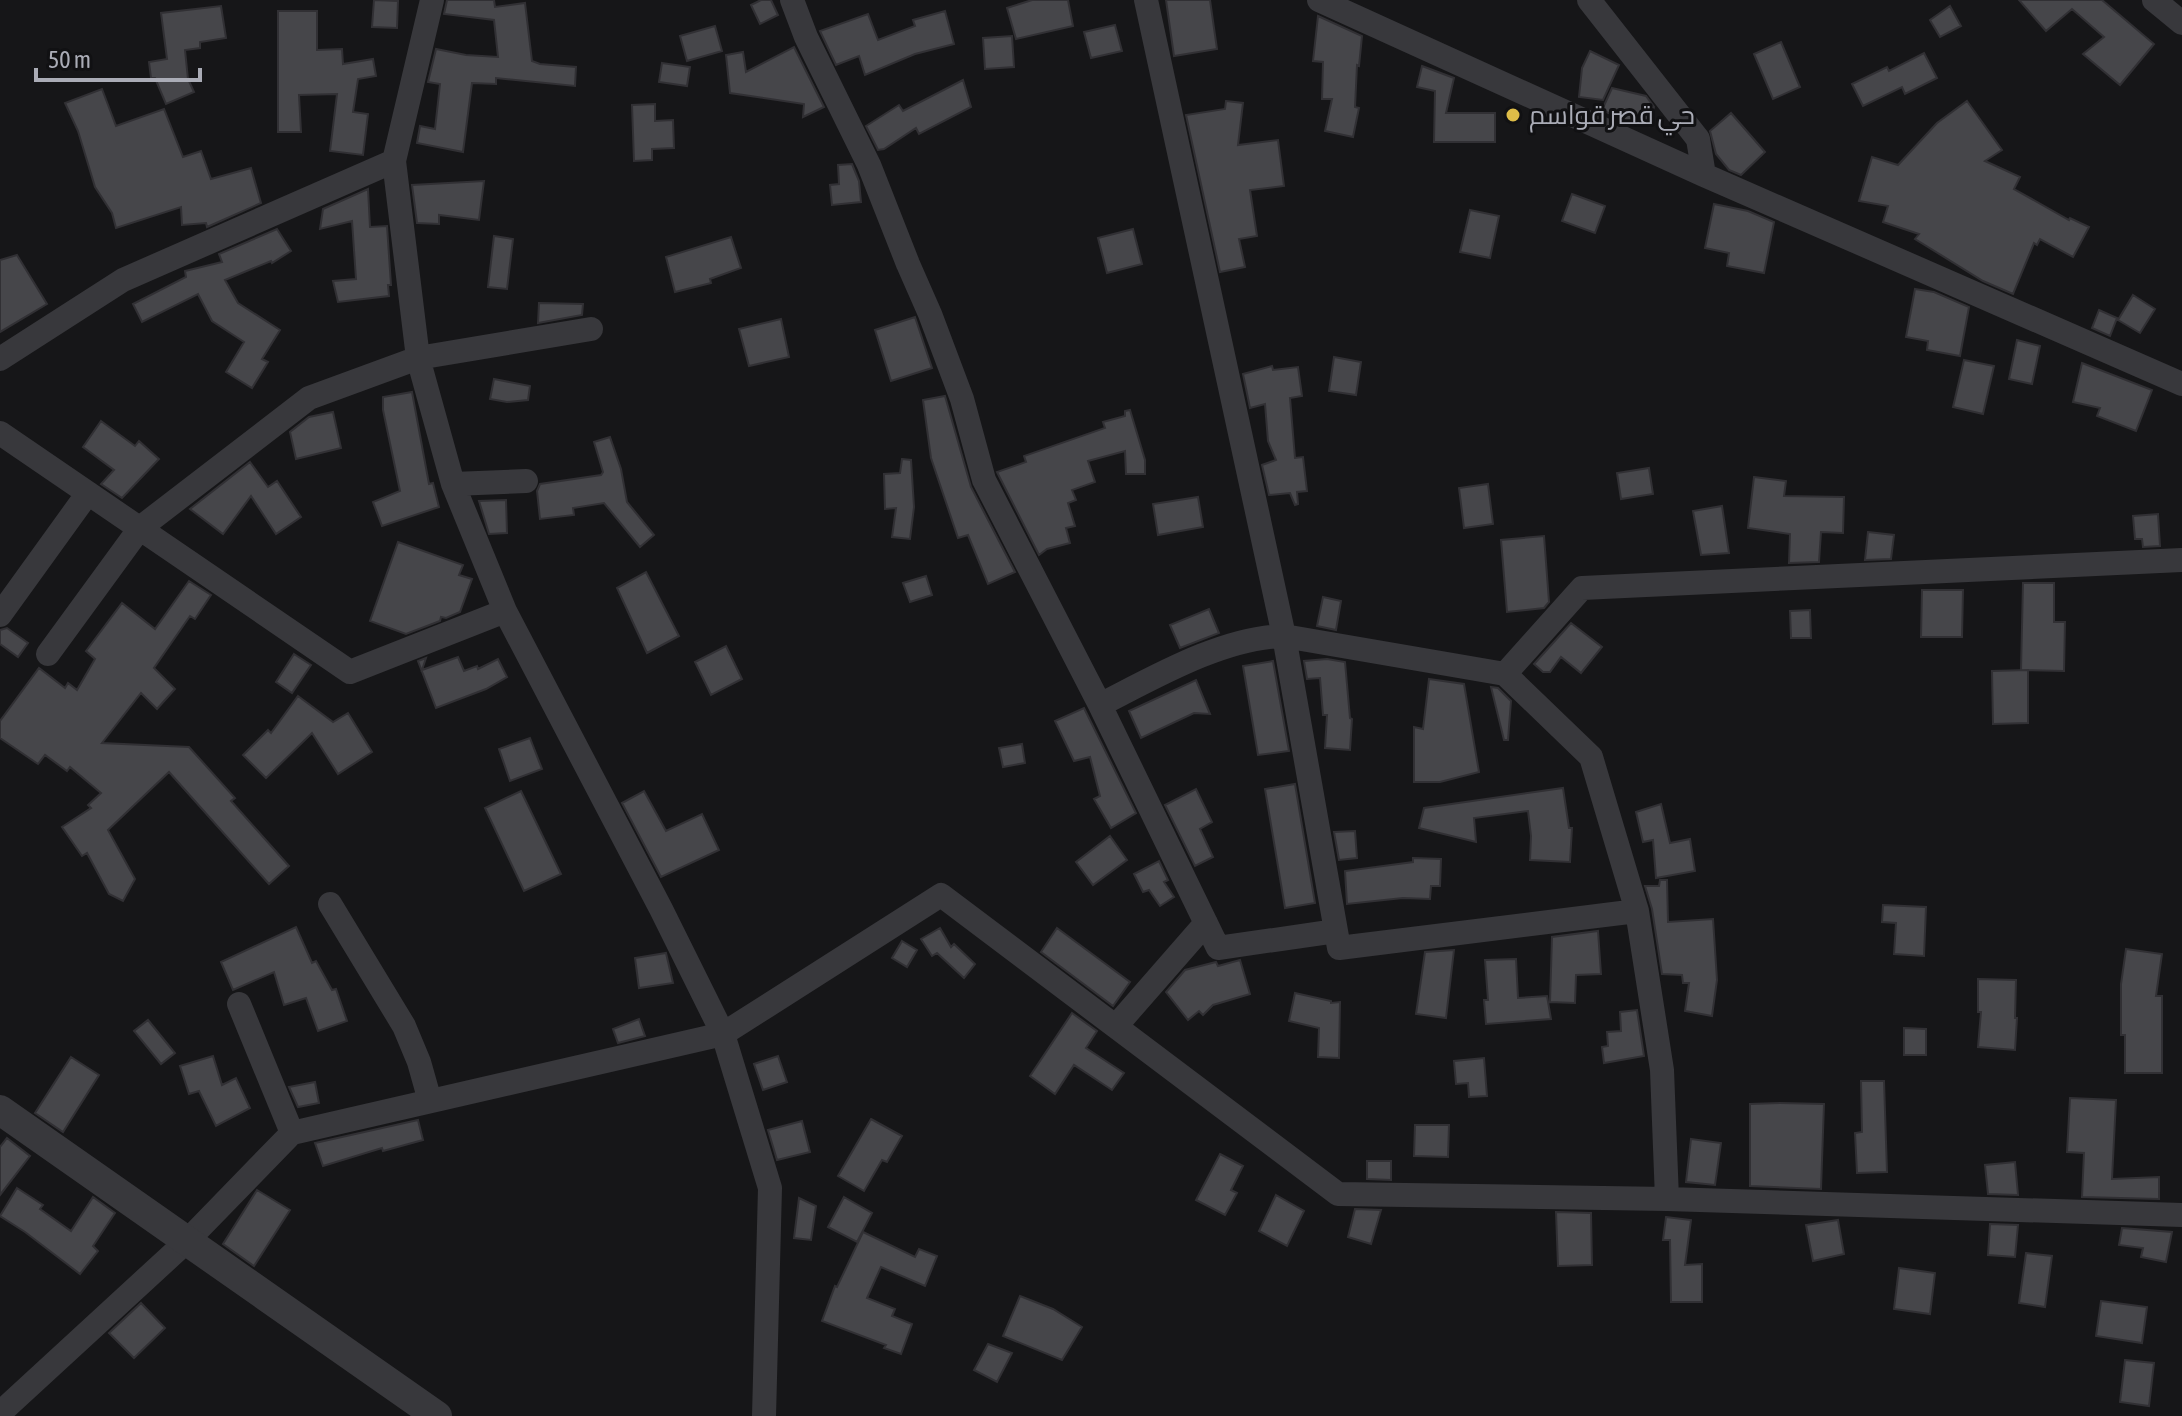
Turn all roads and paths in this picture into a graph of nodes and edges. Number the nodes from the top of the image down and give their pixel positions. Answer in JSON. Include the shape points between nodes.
{"nodes":[{"id":1,"x":432,"y":0,"type":"edge"},
{"id":2,"x":792,"y":0,"type":"edge"},
{"id":3,"x":1146,"y":0,"type":"edge"},
{"id":4,"x":1319,"y":0,"type":"edge"},
{"id":5,"x":1589,"y":0,"type":"edge"},
{"id":6,"x":2154,"y":0,"type":"edge"},
{"id":7,"x":2182,"y":23,"type":"edge"},
{"id":8,"x":394,"y":161,"type":"junction"},
{"id":9,"x":1704,"y":175,"type":"junction"},
{"id":10,"x":591,"y":329,"type":"dead end"},
{"id":11,"x":418,"y":358,"type":"junction"},
{"id":12,"x":0,"y":359,"type":"edge"},
{"id":13,"x":2182,"y":384,"type":"edge"},
{"id":14,"x":0,"y":433,"type":"edge"},
{"id":15,"x":526,"y":481,"type":"dead end"},
{"id":16,"x":453,"y":484,"type":"junction"},
{"id":17,"x":88,"y":493,"type":"junction"},
{"id":18,"x":140,"y":528,"type":"junction"},
{"id":19,"x":2182,"y":560,"type":"edge"},
{"id":20,"x":505,"y":611,"type":"junction"},
{"id":21,"x":0,"y":615,"type":"edge"},
{"id":22,"x":1284,"y":636,"type":"junction"},
{"id":23,"x":48,"y":654,"type":"dead end"},
{"id":24,"x":1505,"y":674,"type":"junction"},
{"id":25,"x":1100,"y":705,"type":"junction"},
{"id":26,"x":330,"y":904,"type":"dead end"},
{"id":27,"x":1637,"y":911,"type":"junction"},
{"id":28,"x":1206,"y":923,"type":"junction"},
{"id":29,"x":1336,"y":931,"type":"junction"},
{"id":30,"x":239,"y":1004,"type":"dead end"},
{"id":31,"x":1116,"y":1026,"type":"junction"},
{"id":32,"x":723,"y":1034,"type":"junction"},
{"id":33,"x":430,"y":1101,"type":"junction"},
{"id":34,"x":0,"y":1110,"type":"edge"},
{"id":35,"x":292,"y":1133,"type":"junction"},
{"id":36,"x":1667,"y":1199,"type":"junction"},
{"id":37,"x":2182,"y":1215,"type":"edge"},
{"id":38,"x":187,"y":1241,"type":"junction"},
{"id":39,"x":0,"y":1413,"type":"edge"},
{"id":40,"x":437,"y":1416,"type":"edge"},
{"id":41,"x":764,"y":1416,"type":"edge"}],
"edges":[{"from":1,"to":8,"type":"street"},
{"from":2,"to":25,"type":"street","via":[[869,165],[930,314],[962,399],[984,480]]},
{"from":3,"to":22,"type":"street"},
{"from":4,"to":9,"type":"street"},
{"from":5,"to":9,"type":"street","via":[[1698,139]]},
{"from":6,"to":7,"type":"street"},
{"from":8,"to":11,"type":"street"},
{"from":8,"to":12,"type":"street","via":[[123,280]]},
{"from":9,"to":13,"type":"street"},
{"from":10,"to":11,"type":"street"},
{"from":11,"to":16,"type":"street"},
{"from":11,"to":18,"type":"street","via":[[309,398]]},
{"from":14,"to":17,"type":"street"},
{"from":15,"to":16,"type":"street"},
{"from":16,"to":20,"type":"street"},
{"from":17,"to":18,"type":"street"},
{"from":17,"to":21,"type":"street"},
{"from":18,"to":20,"type":"street","via":[[350,672]]},
{"from":18,"to":23,"type":"street"},
{"from":19,"to":24,"type":"street","via":[[1582,588]]},
{"from":20,"to":32,"type":"street"},
{"from":22,"to":24,"type":"street"},
{"from":22,"to":25,"type":"street","via":[[1196,657]]},
{"from":22,"to":29,"type":"street"},
{"from":24,"to":27,"type":"street","via":[[1591,757]]},
{"from":25,"to":28,"type":"street"},
{"from":26,"to":33,"type":"street","via":[[404,1026]]},
{"from":27,"to":29,"type":"street","via":[[1339,948]]},
{"from":27,"to":36,"type":"street","via":[[1662,1070]]},
{"from":28,"to":29,"type":"street","via":[[1218,948]]},
{"from":28,"to":31,"type":"street"},
{"from":30,"to":35,"type":"street"},
{"from":31,"to":32,"type":"street","via":[[941,895]]},
{"from":31,"to":36,"type":"street","via":[[1338,1194]]},
{"from":32,"to":33,"type":"street"},
{"from":32,"to":41,"type":"street","via":[[770,1188]]},
{"from":33,"to":35,"type":"street"},
{"from":34,"to":38,"type":"street"},
{"from":35,"to":38,"type":"street"},
{"from":36,"to":37,"type":"street"},
{"from":38,"to":39,"type":"street"},
{"from":38,"to":40,"type":"street"}]}
